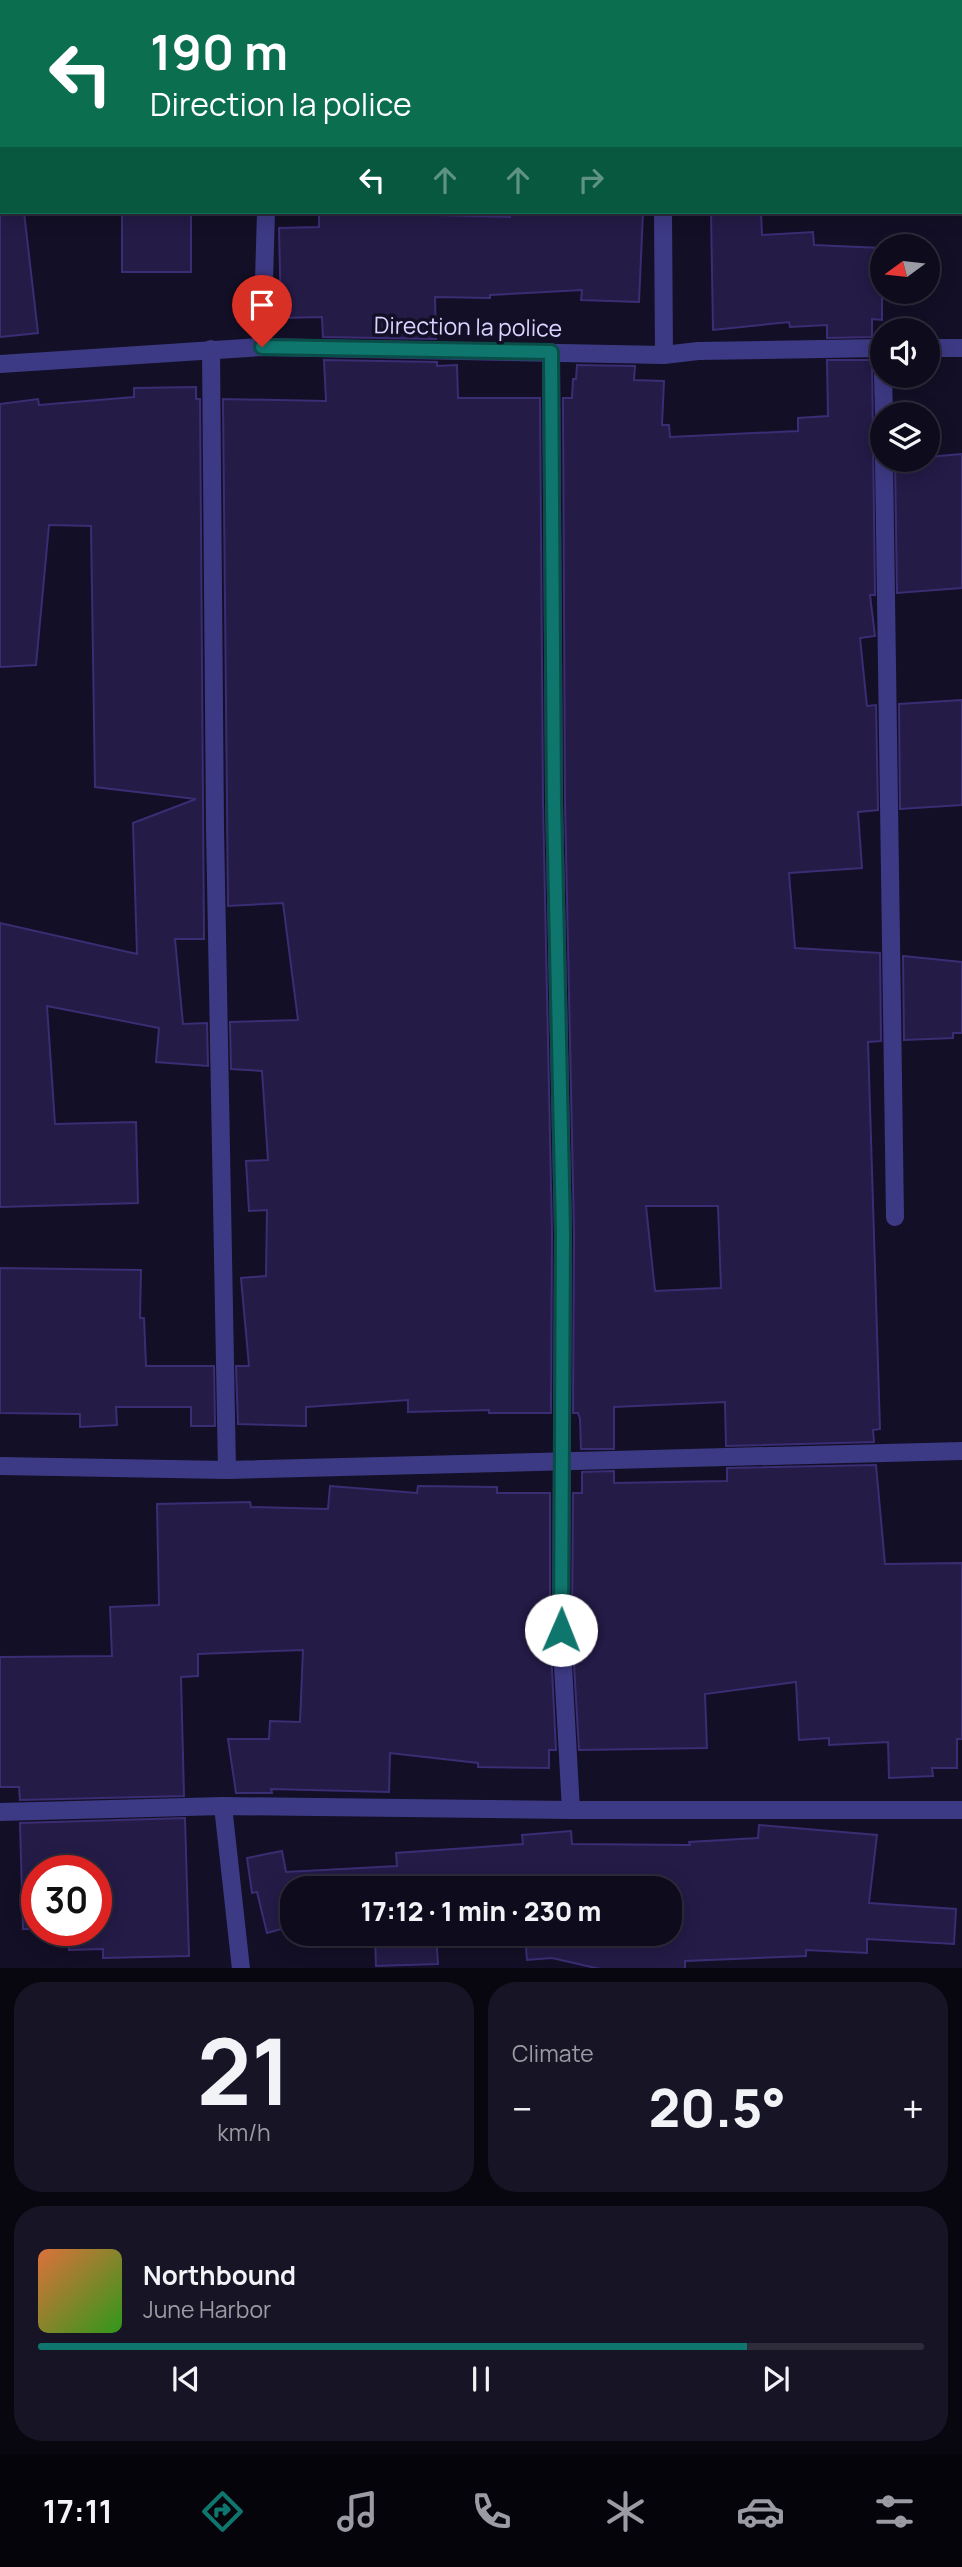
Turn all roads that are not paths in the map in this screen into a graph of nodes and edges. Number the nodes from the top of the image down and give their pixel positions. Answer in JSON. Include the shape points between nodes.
{"nodes":[{"id":1,"x":266,"y":214,"type":"edge"},
{"id":2,"x":663,"y":214,"type":"edge"},
{"id":3,"x":262,"y":347,"type":"junction"},
{"id":4,"x":870,"y":348,"type":"edge"},
{"id":5,"x":940,"y":348,"type":"edge"},
{"id":6,"x":962,"y":348,"type":"edge"},
{"id":7,"x":211,"y":349,"type":"junction"},
{"id":8,"x":551,"y":352,"type":"junction"},
{"id":9,"x":664,"y":355,"type":"junction"},
{"id":10,"x":0,"y":364,"type":"edge"},
{"id":11,"x":884,"y":472,"type":"edge"},
{"id":12,"x":895,"y":1217,"type":"dead end"},
{"id":13,"x":962,"y":1451,"type":"edge"},
{"id":14,"x":563,"y":1462,"type":"junction"},
{"id":15,"x":0,"y":1466,"type":"edge"},
{"id":16,"x":227,"y":1470,"type":"junction"},
{"id":17,"x":223,"y":1805,"type":"junction"},
{"id":18,"x":570,"y":1810,"type":"junction"},
{"id":19,"x":962,"y":1810,"type":"edge"},
{"id":20,"x":0,"y":1812,"type":"edge"},
{"id":21,"x":241,"y":1968,"type":"edge"}],
"edges":[{"from":1,"to":3,"type":"street"},
{"from":2,"to":9,"type":"street"},
{"from":3,"to":7,"type":"street","name":"Direction la police"},
{"from":3,"to":8,"type":"street","name":"Direction la police"},
{"from":4,"to":9,"type":"street","name":"Direction la police"},
{"from":5,"to":6,"type":"street"},
{"from":7,"to":10,"type":"street","name":"Direction la police"},
{"from":7,"to":16,"type":"street"},
{"from":8,"to":9,"type":"street","name":"Direction la police"},
{"from":8,"to":14,"type":"street"},
{"from":11,"to":12,"type":"street"},
{"from":13,"to":14,"type":"street"},
{"from":14,"to":16,"type":"street"},
{"from":14,"to":18,"type":"street","via":[[561,1630]]},
{"from":15,"to":16,"type":"street"},
{"from":17,"to":18,"type":"street"},
{"from":17,"to":20,"type":"street"},
{"from":17,"to":21,"type":"street"},
{"from":18,"to":19,"type":"street"}]}
